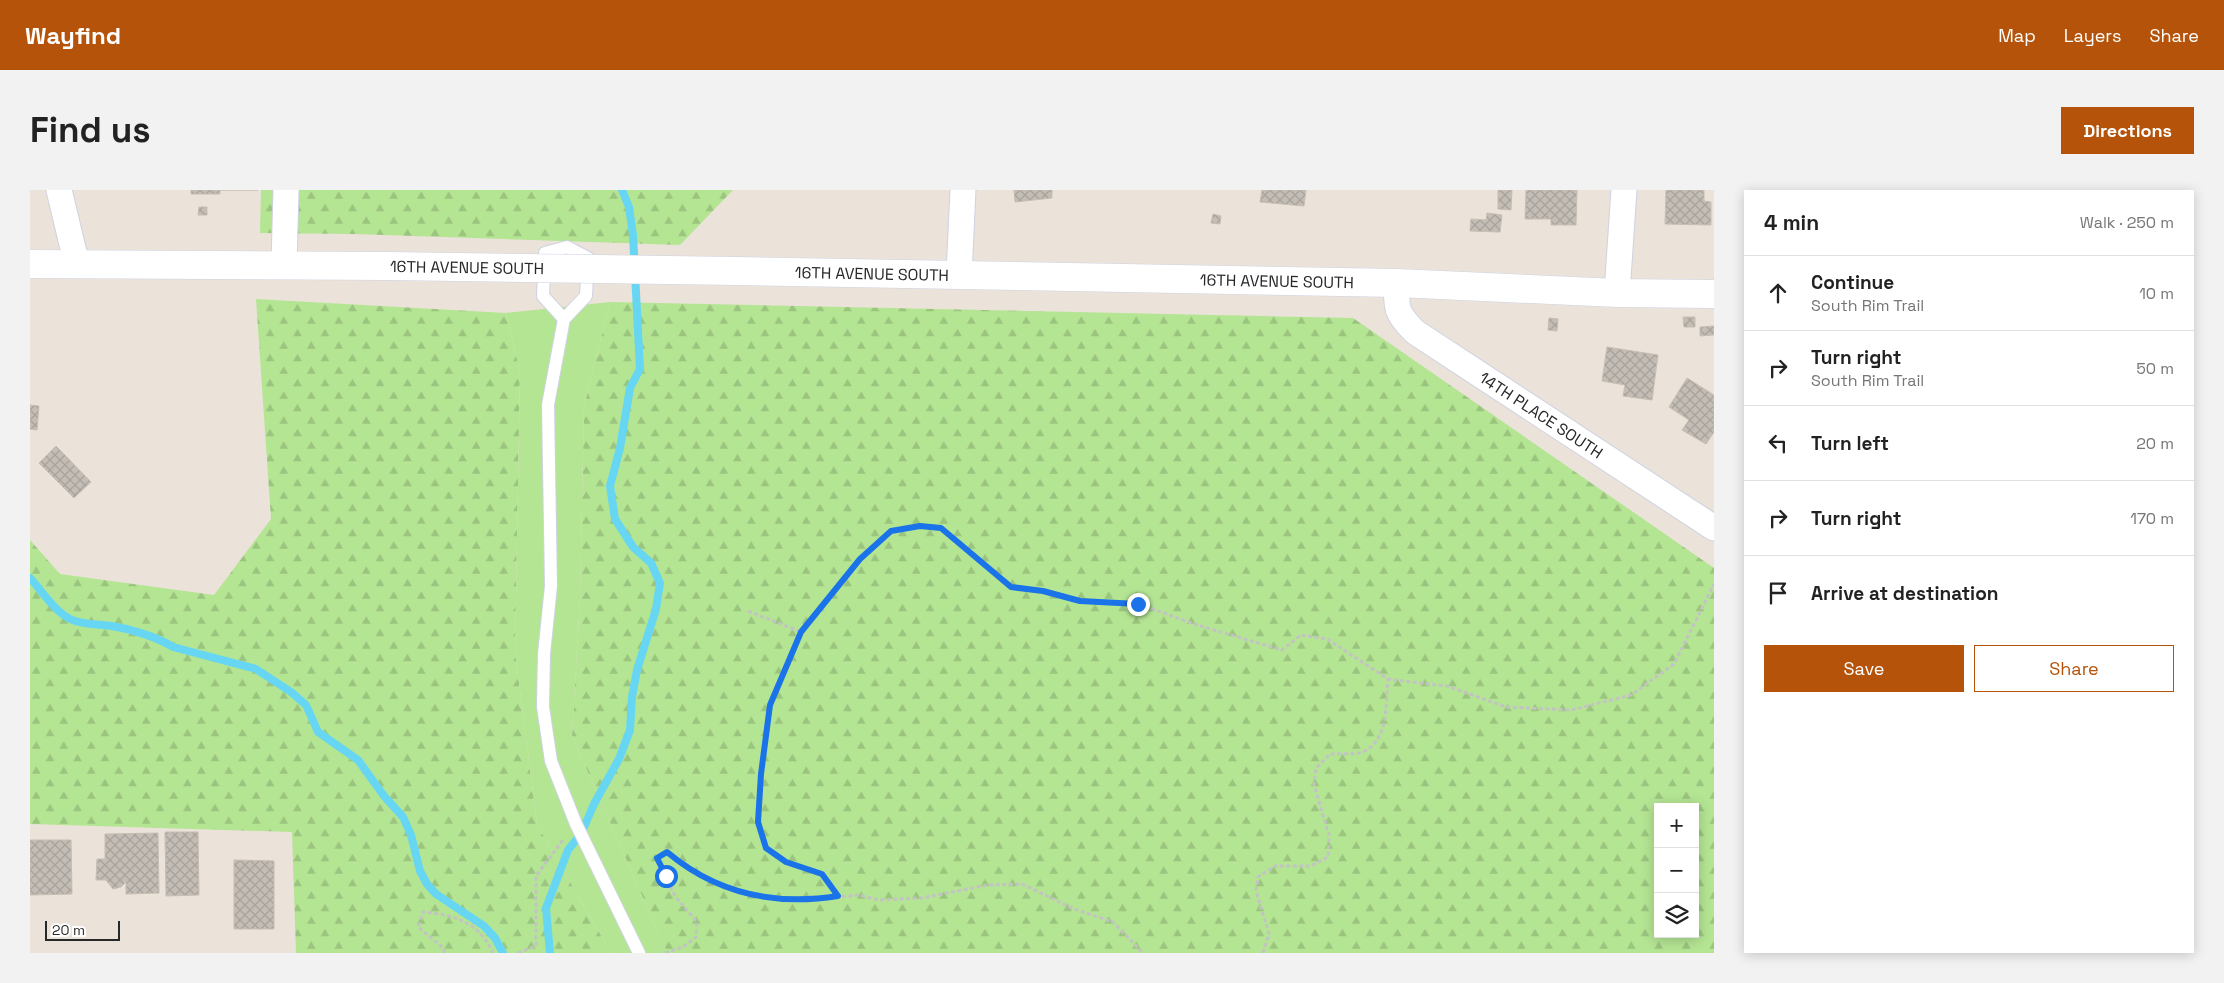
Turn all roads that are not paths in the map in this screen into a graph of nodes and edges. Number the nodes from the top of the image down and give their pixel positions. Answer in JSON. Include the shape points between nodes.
{"nodes":[{"id":1,"x":59,"y":190,"type":"edge"},
{"id":2,"x":286,"y":190,"type":"edge"},
{"id":3,"x":963,"y":190,"type":"edge"},
{"id":4,"x":1624,"y":190,"type":"edge"},
{"id":5,"x":30,"y":264,"type":"edge"},
{"id":6,"x":77,"y":265,"type":"junction"},
{"id":7,"x":284,"y":265,"type":"junction"},
{"id":8,"x":959,"y":275,"type":"junction"},
{"id":9,"x":1397,"y":283,"type":"junction"},
{"id":10,"x":1617,"y":293,"type":"junction"},
{"id":11,"x":1714,"y":294,"type":"edge"},
{"id":12,"x":564,"y":319,"type":"junction"},
{"id":13,"x":1714,"y":528,"type":"edge"},
{"id":14,"x":639,"y":953,"type":"edge"}],
"edges":[{"from":1,"to":6,"type":"street"},
{"from":2,"to":7,"type":"street"},
{"from":3,"to":8,"type":"street"},
{"from":4,"to":10,"type":"street"},
{"from":5,"to":6,"type":"main road","name":"16TH AVENUE SOUTH"},
{"from":6,"to":7,"type":"main road","name":"16TH AVENUE SOUTH"},
{"from":7,"to":8,"type":"main road","name":"16TH AVENUE SOUTH","bridge":true},
{"from":8,"to":9,"type":"main road","name":"16TH AVENUE SOUTH"},
{"from":9,"to":10,"type":"main road","name":"16TH AVENUE SOUTH"},
{"from":9,"to":13,"type":"street","name":"14TH PLACE SOUTH","via":[[1396,307],[1415,332]]},
{"from":10,"to":11,"type":"main road","name":"16TH AVENUE SOUTH"},
{"from":12,"to":12,"type":"lane","via":[[586,296],[588,258],[567,247],[545,253],[543,296]]},
{"from":12,"to":14,"type":"lane","via":[[548,405],[551,586],[543,707],[551,760],[576,824]]}]}
